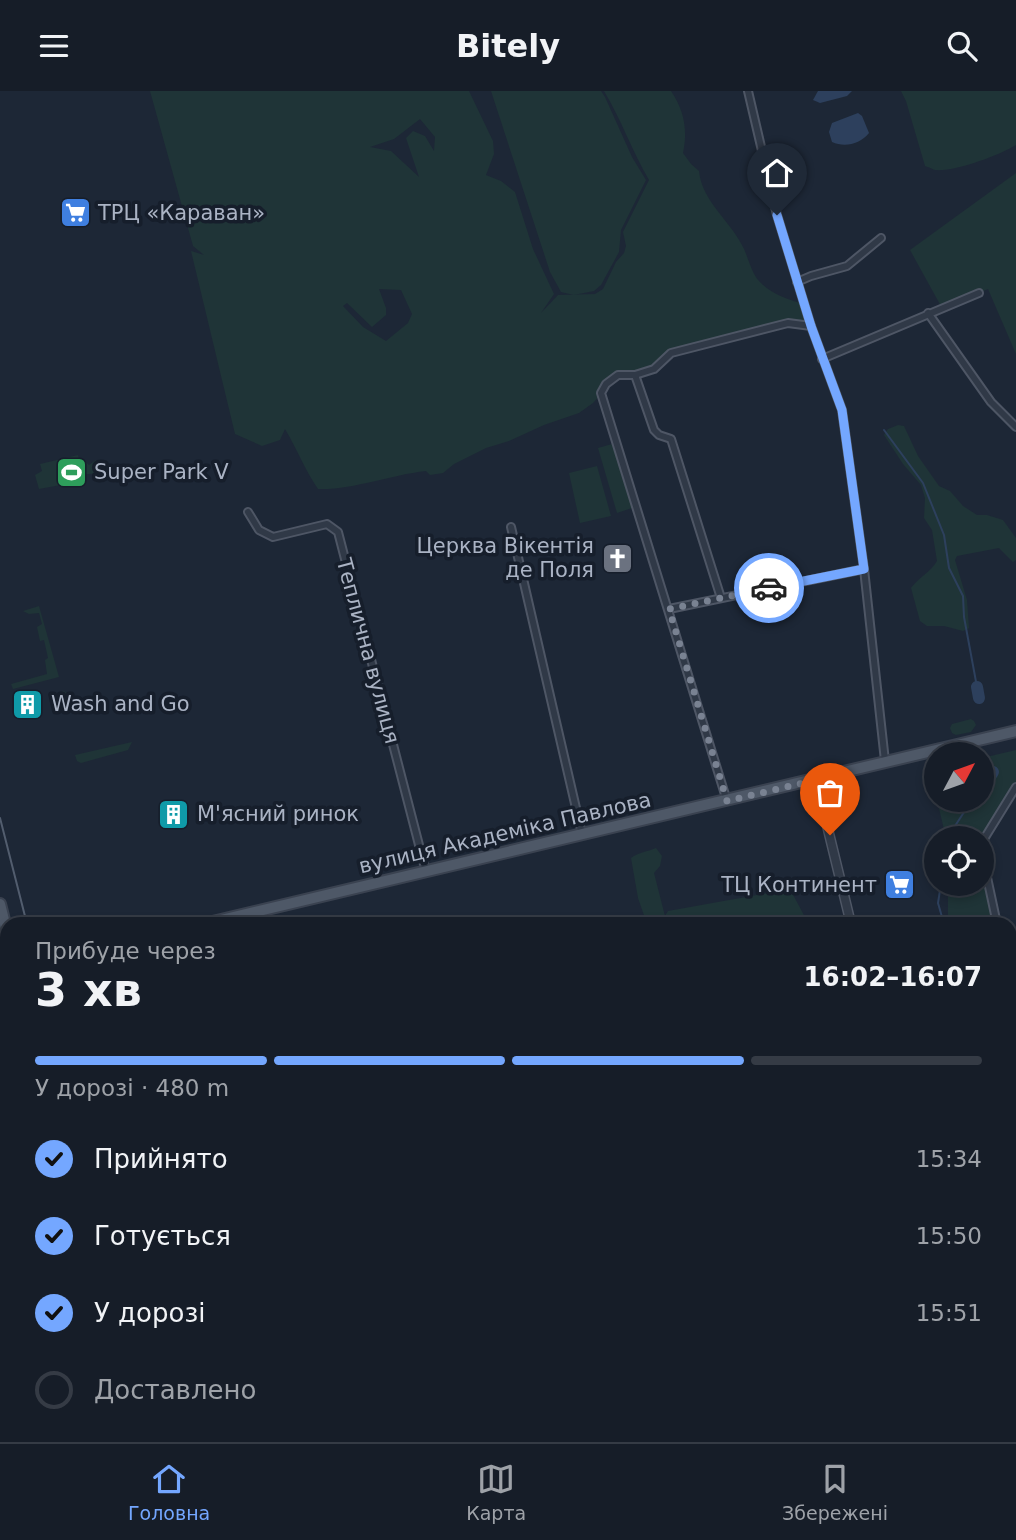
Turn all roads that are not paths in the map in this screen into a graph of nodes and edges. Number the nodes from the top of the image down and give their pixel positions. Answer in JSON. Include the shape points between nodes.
{"nodes":[{"id":1,"x":748,"y":91,"type":"edge"},
{"id":2,"x":881,"y":238,"type":"dead end"},
{"id":3,"x":797,"y":282,"type":"junction"},
{"id":4,"x":979,"y":293,"type":"dead end"},
{"id":5,"x":928,"y":313,"type":"junction"},
{"id":6,"x":811,"y":326,"type":"junction"},
{"id":7,"x":822,"y":359,"type":"junction"},
{"id":8,"x":635,"y":375,"type":"junction"},
{"id":9,"x":1016,"y":427,"type":"edge"},
{"id":10,"x":248,"y":513,"type":"dead end"},
{"id":11,"x":511,"y":527,"type":"dead end"},
{"id":12,"x":864,"y":569,"type":"junction"},
{"id":13,"x":721,"y":598,"type":"junction"},
{"id":14,"x":669,"y":609,"type":"junction"},
{"id":15,"x":1016,"y":731,"type":"edge"},
{"id":16,"x":885,"y":761,"type":"junction"},
{"id":17,"x":816,"y":780,"type":"junction"},
{"id":18,"x":1016,"y":787,"type":"edge"},
{"id":19,"x":727,"y":801,"type":"junction"},
{"id":20,"x":582,"y":834,"type":"junction"},
{"id":21,"x":426,"y":872,"type":"junction"},
{"id":22,"x":234,"y":917,"type":"edge"},
{"id":23,"x":849,"y":917,"type":"edge"},
{"id":24,"x":996,"y":917,"type":"edge"}],
"edges":[{"from":1,"to":3,"type":"street"},
{"from":2,"to":3,"type":"street","via":[[847,266]]},
{"from":3,"to":6,"type":"street"},
{"from":4,"to":5,"type":"street"},
{"from":5,"to":7,"type":"street"},
{"from":5,"to":9,"type":"street","via":[[991,402]]},
{"from":6,"to":7,"type":"street"},
{"from":6,"to":8,"type":"street","via":[[788,323],[671,352],[654,369]]},
{"from":7,"to":12,"type":"street","via":[[842,410]]},
{"from":8,"to":13,"type":"street","via":[[654,430],[671,439]]},
{"from":8,"to":14,"type":"street","via":[[618,375],[601,393]]},
{"from":10,"to":21,"type":"street","name":"Теплична вулиця","via":[[259,530],[273,537],[327,524],[338,532]]},
{"from":11,"to":20,"type":"street"},
{"from":12,"to":13,"type":"street"},
{"from":12,"to":16,"type":"street"},
{"from":13,"to":14,"type":"street"},
{"from":14,"to":19,"type":"street"},
{"from":15,"to":16,"type":"main road","name":"вулиця Академіка Павлова"},
{"from":16,"to":17,"type":"main road","name":"вулиця Академіка Павлова"},
{"from":17,"to":19,"type":"main road","name":"вулиця Академіка Павлова"},
{"from":17,"to":23,"type":"street"},
{"from":18,"to":24,"type":"street","via":[[984,839]]},
{"from":19,"to":20,"type":"main road","name":"вулиця Академіка Павлова"},
{"from":20,"to":21,"type":"main road","name":"вулиця Академіка Павлова"},
{"from":21,"to":22,"type":"main road","name":"вулиця Академіка Павлова"}]}
